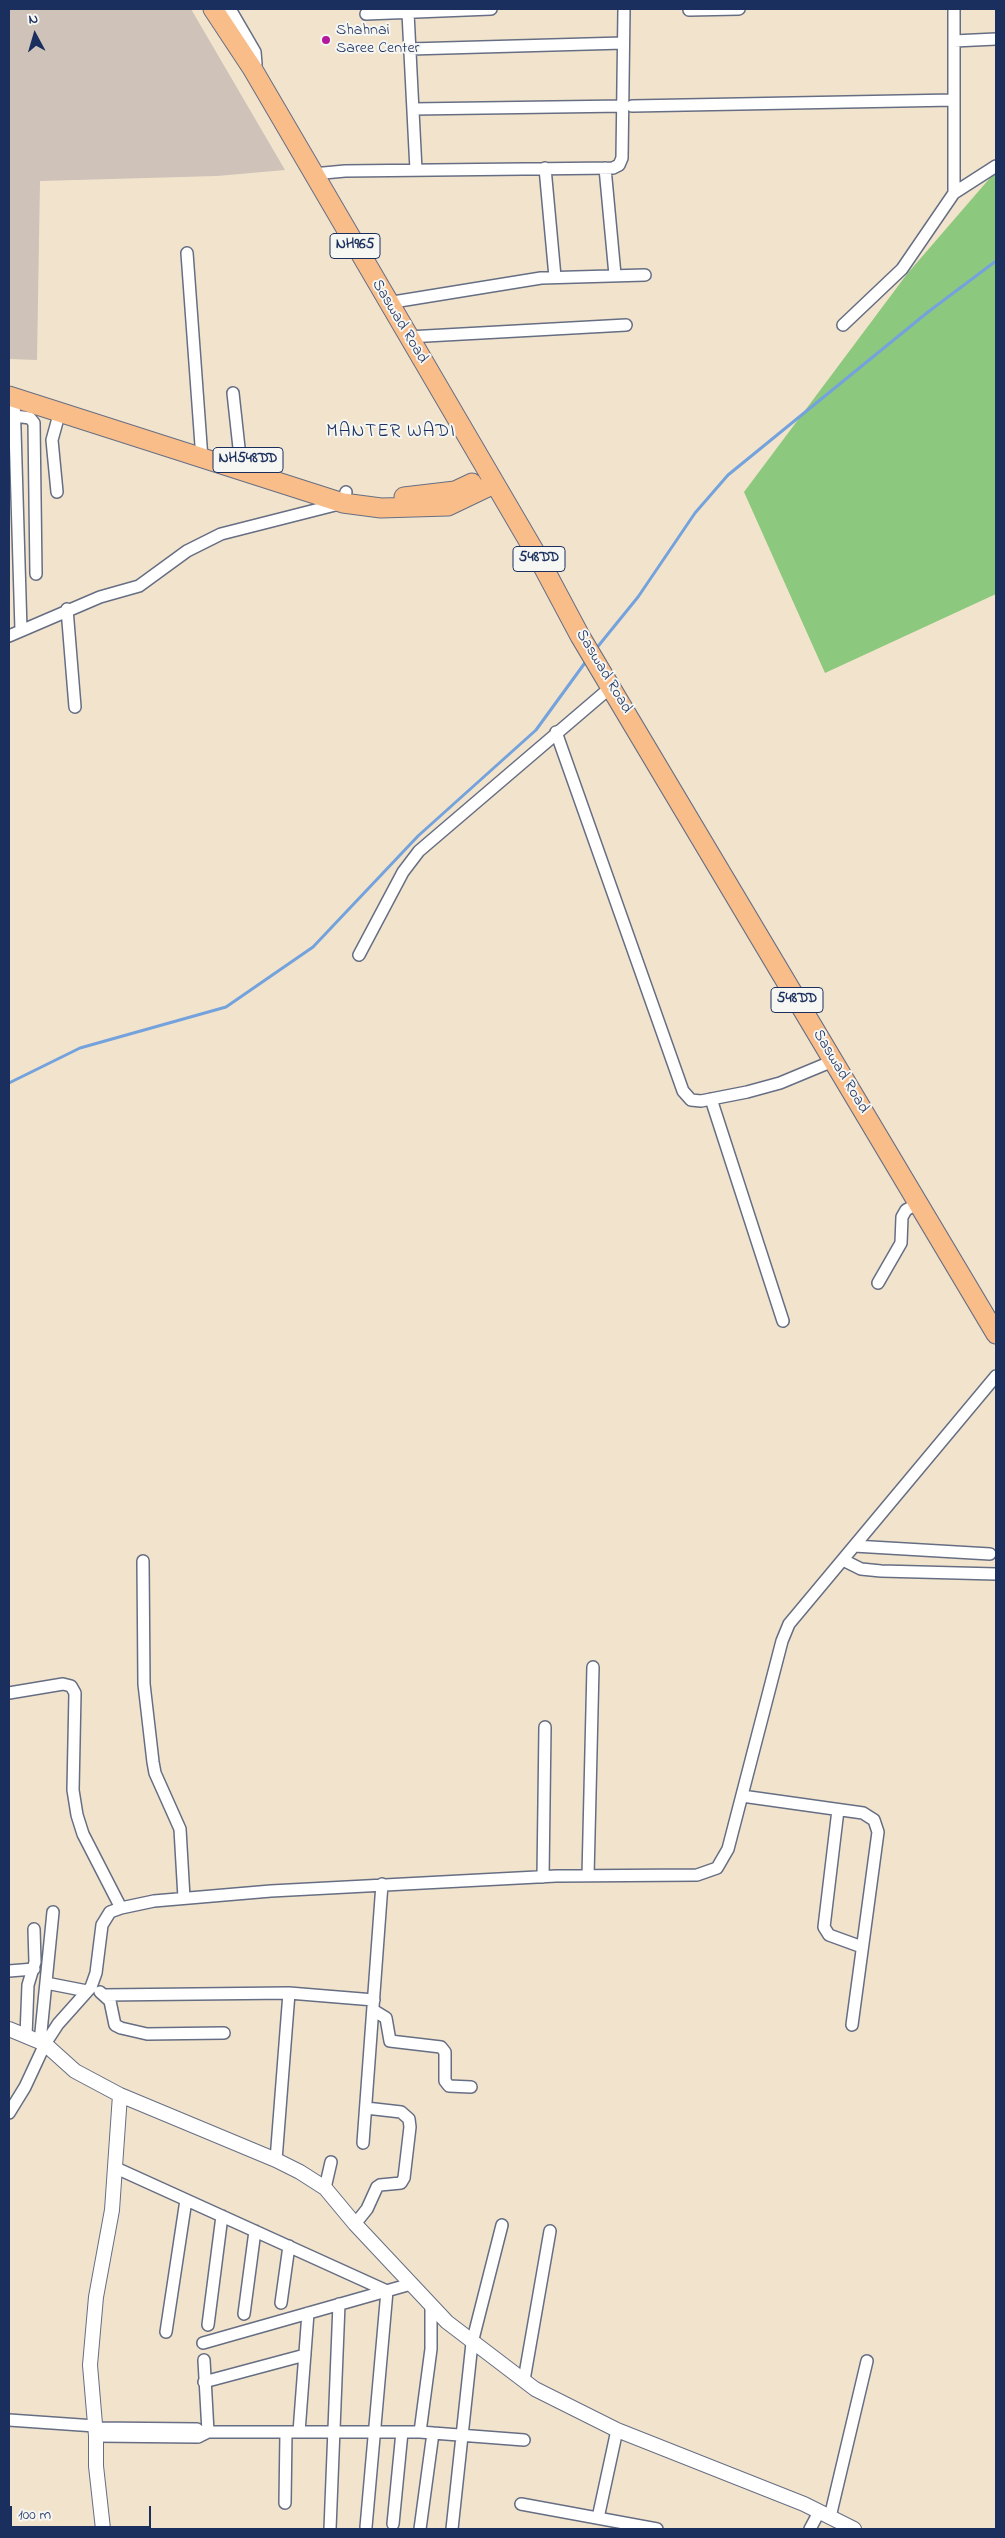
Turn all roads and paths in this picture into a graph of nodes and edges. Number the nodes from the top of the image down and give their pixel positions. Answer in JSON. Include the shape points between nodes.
{"nodes":[{"id":1,"x":213,"y":9,"type":"edge"},
{"id":2,"x":230,"y":9,"type":"edge"},
{"id":3,"x":491,"y":9,"type":"edge"},
{"id":4,"x":624,"y":9,"type":"edge"},
{"id":5,"x":739,"y":9,"type":"edge"},
{"id":6,"x":954,"y":9,"type":"edge"},
{"id":7,"x":689,"y":10,"type":"edge"},
{"id":8,"x":380,"y":11,"type":"edge"},
{"id":9,"x":408,"y":13,"type":"junction"},
{"id":10,"x":366,"y":14,"type":"dead end"},
{"id":11,"x":996,"y":39,"type":"edge"},
{"id":12,"x":954,"y":41,"type":"junction"},
{"id":13,"x":624,"y":43,"type":"junction"},
{"id":14,"x":410,"y":49,"type":"junction"},
{"id":15,"x":252,"y":68,"type":"junction"},
{"id":16,"x":954,"y":100,"type":"junction"},
{"id":17,"x":628,"y":106,"type":"junction"},
{"id":18,"x":413,"y":109,"type":"junction"},
{"id":19,"x":996,"y":166,"type":"edge"},
{"id":20,"x":545,"y":168,"type":"junction"},
{"id":21,"x":605,"y":168,"type":"junction"},
{"id":22,"x":416,"y":170,"type":"junction"},
{"id":23,"x":313,"y":174,"type":"junction"},
{"id":24,"x":954,"y":193,"type":"junction"},
{"id":25,"x":187,"y":253,"type":"dead end"},
{"id":26,"x":614,"y":275,"type":"junction"},
{"id":27,"x":646,"y":275,"type":"dead end"},
{"id":28,"x":555,"y":277,"type":"junction"},
{"id":29,"x":387,"y":303,"type":"junction"},
{"id":30,"x":626,"y":325,"type":"dead end"},
{"id":31,"x":843,"y":325,"type":"dead end"},
{"id":32,"x":408,"y":337,"type":"junction"},
{"id":33,"x":11,"y":393,"type":"edge"},
{"id":34,"x":233,"y":393,"type":"dead end"},
{"id":35,"x":60,"y":411,"type":"junction"},
{"id":36,"x":15,"y":416,"type":"junction"},
{"id":37,"x":101,"y":420,"type":"junction"},
{"id":38,"x":202,"y":452,"type":"junction"},
{"id":39,"x":240,"y":457,"type":"junction"},
{"id":40,"x":491,"y":479,"type":"junction"},
{"id":41,"x":57,"y":492,"type":"dead end"},
{"id":42,"x":344,"y":497,"type":"junction"},
{"id":43,"x":36,"y":574,"type":"dead end"},
{"id":44,"x":67,"y":609,"type":"junction"},
{"id":45,"x":21,"y":630,"type":"junction"},
{"id":46,"x":9,"y":636,"type":"edge"},
{"id":47,"x":612,"y":687,"type":"junction"},
{"id":48,"x":76,"y":707,"type":"dead end"},
{"id":49,"x":556,"y":732,"type":"junction"},
{"id":50,"x":359,"y":955,"type":"dead end"},
{"id":51,"x":833,"y":1061,"type":"junction"},
{"id":52,"x":711,"y":1099,"type":"junction"},
{"id":53,"x":919,"y":1203,"type":"junction"},
{"id":54,"x":878,"y":1284,"type":"dead end"},
{"id":55,"x":782,"y":1321,"type":"dead end"},
{"id":56,"x":996,"y":1334,"type":"edge"},
{"id":57,"x":996,"y":1376,"type":"edge"},
{"id":58,"x":854,"y":1546,"type":"junction"},
{"id":59,"x":990,"y":1554,"type":"dead end"},
{"id":60,"x":843,"y":1560,"type":"junction"},
{"id":61,"x":143,"y":1561,"type":"dead end"},
{"id":62,"x":996,"y":1574,"type":"edge"},
{"id":63,"x":593,"y":1667,"type":"dead end"},
{"id":64,"x":9,"y":1692,"type":"edge"},
{"id":65,"x":545,"y":1727,"type":"dead end"},
{"id":66,"x":742,"y":1796,"type":"junction"},
{"id":67,"x":838,"y":1810,"type":"junction"},
{"id":68,"x":588,"y":1876,"type":"junction"},
{"id":69,"x":543,"y":1877,"type":"junction"},
{"id":70,"x":382,"y":1884,"type":"junction"},
{"id":71,"x":184,"y":1898,"type":"junction"},
{"id":72,"x":121,"y":1908,"type":"junction"},
{"id":73,"x":53,"y":1912,"type":"dead end"},
{"id":74,"x":34,"y":1929,"type":"dead end"},
{"id":75,"x":862,"y":1947,"type":"junction"},
{"id":76,"x":34,"y":1970,"type":"junction"},
{"id":77,"x":9,"y":1971,"type":"edge"},
{"id":78,"x":46,"y":1983,"type":"junction"},
{"id":79,"x":89,"y":1989,"type":"junction"},
{"id":80,"x":289,"y":1993,"type":"junction"},
{"id":81,"x":104,"y":1995,"type":"junction"},
{"id":82,"x":373,"y":2005,"type":"junction"},
{"id":83,"x":852,"y":2025,"type":"dead end"},
{"id":84,"x":9,"y":2029,"type":"edge"},
{"id":85,"x":224,"y":2032,"type":"dead end"},
{"id":86,"x":26,"y":2036,"type":"junction"},
{"id":87,"x":42,"y":2043,"type":"junction"},
{"id":88,"x":471,"y":2087,"type":"dead end"},
{"id":89,"x":120,"y":2096,"type":"junction"},
{"id":90,"x":366,"y":2108,"type":"junction"},
{"id":91,"x":9,"y":2113,"type":"edge"},
{"id":92,"x":363,"y":2143,"type":"dead end"},
{"id":93,"x":276,"y":2160,"type":"junction"},
{"id":94,"x":331,"y":2162,"type":"dead end"},
{"id":95,"x":116,"y":2168,"type":"junction"},
{"id":96,"x":325,"y":2188,"type":"junction"},
{"id":97,"x":186,"y":2200,"type":"junction"},
{"id":98,"x":222,"y":2216,"type":"junction"},
{"id":99,"x":355,"y":2224,"type":"junction"},
{"id":100,"x":502,"y":2225,"type":"dead end"},
{"id":101,"x":255,"y":2231,"type":"junction"},
{"id":102,"x":550,"y":2231,"type":"dead end"},
{"id":103,"x":289,"y":2246,"type":"junction"},
{"id":104,"x":411,"y":2284,"type":"junction"},
{"id":105,"x":387,"y":2291,"type":"junction"},
{"id":106,"x":282,"y":2303,"type":"dead end"},
{"id":107,"x":339,"y":2304,"type":"junction"},
{"id":108,"x":431,"y":2305,"type":"junction"},
{"id":109,"x":308,"y":2313,"type":"junction"},
{"id":110,"x":244,"y":2314,"type":"dead end"},
{"id":111,"x":208,"y":2325,"type":"dead end"},
{"id":112,"x":166,"y":2332,"type":"dead end"},
{"id":113,"x":203,"y":2343,"type":"dead end"},
{"id":114,"x":472,"y":2343,"type":"junction"},
{"id":115,"x":305,"y":2355,"type":"junction"},
{"id":116,"x":204,"y":2360,"type":"dead end"},
{"id":117,"x":867,"y":2361,"type":"dead end"},
{"id":118,"x":524,"y":2380,"type":"junction"},
{"id":119,"x":204,"y":2382,"type":"junction"},
{"id":120,"x":9,"y":2420,"type":"edge"},
{"id":121,"x":95,"y":2430,"type":"junction"},
{"id":122,"x":617,"y":2430,"type":"junction"},
{"id":123,"x":205,"y":2432,"type":"junction"},
{"id":124,"x":286,"y":2432,"type":"junction"},
{"id":125,"x":299,"y":2432,"type":"junction"},
{"id":126,"x":334,"y":2432,"type":"junction"},
{"id":127,"x":402,"y":2432,"type":"junction"},
{"id":128,"x":420,"y":2432,"type":"junction"},
{"id":129,"x":433,"y":2433,"type":"junction"},
{"id":130,"x":374,"y":2434,"type":"junction"},
{"id":131,"x":461,"y":2436,"type":"junction"},
{"id":132,"x":524,"y":2440,"type":"dead end"},
{"id":133,"x":285,"y":2503,"type":"dead end"},
{"id":134,"x":521,"y":2504,"type":"dead end"},
{"id":135,"x":824,"y":2514,"type":"junction"},
{"id":136,"x":598,"y":2518,"type":"junction"},
{"id":137,"x":393,"y":2524,"type":"dead end"},
{"id":138,"x":622,"y":2526,"type":"edge"},
{"id":139,"x":366,"y":2527,"type":"dead end"},
{"id":140,"x":104,"y":2529,"type":"edge"},
{"id":141,"x":330,"y":2529,"type":"edge"},
{"id":142,"x":420,"y":2529,"type":"edge"},
{"id":143,"x":452,"y":2529,"type":"edge"},
{"id":144,"x":657,"y":2529,"type":"edge"},
{"id":145,"x":810,"y":2529,"type":"edge"},
{"id":146,"x":854,"y":2529,"type":"edge"}],
"edges":[{"from":1,"to":15,"type":"highway","name":"Saswad Road","number":"NH965"},
{"from":2,"to":15,"type":"street","via":[[255,52],[256,64]]},
{"from":3,"to":9,"type":"street"},
{"from":4,"to":13,"type":"street"},
{"from":5,"to":7,"type":"street"},
{"from":6,"to":12,"type":"street"},
{"from":8,"to":9,"type":"street"},
{"from":8,"to":10,"type":"street"},
{"from":9,"to":14,"type":"street"},
{"from":11,"to":12,"type":"street"},
{"from":12,"to":16,"type":"street"},
{"from":13,"to":14,"type":"street"},
{"from":13,"to":17,"type":"street"},
{"from":14,"to":18,"type":"street"},
{"from":15,"to":23,"type":"highway","name":"Saswad Road","number":"NH965"},
{"from":16,"to":17,"type":"street"},
{"from":16,"to":24,"type":"street"},
{"from":17,"to":18,"type":"street"},
{"from":17,"to":21,"type":"street","via":[[622,158],[619,165]]},
{"from":18,"to":22,"type":"street"},
{"from":19,"to":24,"type":"street"},
{"from":20,"to":21,"type":"street"},
{"from":20,"to":22,"type":"street"},
{"from":20,"to":28,"type":"street"},
{"from":21,"to":26,"type":"street"},
{"from":22,"to":23,"type":"street"},
{"from":23,"to":29,"type":"highway","name":"Saswad Road","number":"NH965"},
{"from":24,"to":31,"type":"street","via":[[902,269]]},
{"from":25,"to":38,"type":"street"},
{"from":26,"to":27,"type":"street"},
{"from":26,"to":28,"type":"street"},
{"from":28,"to":29,"type":"street"},
{"from":29,"to":32,"type":"highway","name":"Saswad Road","number":"NH965"},
{"from":30,"to":32,"type":"street"},
{"from":32,"to":40,"type":"highway","name":"Saswad Road","number":"NH965"},
{"from":33,"to":35,"type":"highway","number":"NH548DD"},
{"from":33,"to":36,"type":"street"},
{"from":33,"to":37,"type":"highway","number":"NH548DD"},
{"from":34,"to":39,"type":"street"},
{"from":35,"to":37,"type":"highway","number":"NH548DD"},
{"from":35,"to":41,"type":"street","via":[[52,440]]},
{"from":36,"to":43,"type":"street","via":[[30,418],[34,423]]},
{"from":36,"to":45,"type":"street"},
{"from":37,"to":38,"type":"highway","number":"NH548DD"},
{"from":38,"to":39,"type":"highway","number":"NH548DD"},
{"from":38,"to":42,"type":"highway","number":"NH548DD","via":[[241,469]]},
{"from":39,"to":42,"type":"highway","number":"NH548DD"},
{"from":40,"to":42,"type":"highway","number":"NH548DD","via":[[448,506],[381,508]]},
{"from":40,"to":47,"type":"highway","name":"Saswad Road","number":"548DD"},
{"from":42,"to":44,"type":"street","via":[[221,534],[187,551],[138,586]]},
{"from":44,"to":45,"type":"street"},
{"from":44,"to":48,"type":"street"},
{"from":45,"to":46,"type":"street"},
{"from":47,"to":49,"type":"street"},
{"from":47,"to":51,"type":"highway","name":"Saswad Road","number":"548DD"},
{"from":49,"to":50,"type":"street","via":[[419,851],[403,872]]},
{"from":49,"to":52,"type":"street","via":[[683,1092],[691,1100]]},
{"from":51,"to":52,"type":"street","via":[[780,1083]]},
{"from":51,"to":53,"type":"highway","name":"Saswad Road","number":"548DD"},
{"from":52,"to":55,"type":"street"},
{"from":53,"to":54,"type":"street","via":[[902,1216],[901,1243]]},
{"from":53,"to":56,"type":"highway","name":"Saswad Road","number":"548DD"},
{"from":57,"to":58,"type":"street"},
{"from":58,"to":59,"type":"street"},
{"from":58,"to":60,"type":"street"},
{"from":60,"to":62,"type":"street","via":[[861,1569],[880,1571]]},
{"from":60,"to":66,"type":"street","via":[[789,1624]]},
{"from":61,"to":71,"type":"street","via":[[144,1684],[153,1762],[180,1830]]},
{"from":63,"to":68,"type":"street"},
{"from":64,"to":72,"type":"street","via":[[63,1684],[71,1686],[75,1693],[73,1790],[77,1815],[83,1834]]},
{"from":65,"to":69,"type":"street"},
{"from":66,"to":67,"type":"street"},
{"from":66,"to":68,"type":"street","via":[[728,1849],[717,1868],[697,1874]]},
{"from":67,"to":75,"type":"street","via":[[824,1927],[828,1935]]},
{"from":67,"to":75,"type":"street","via":[[863,1813],[874,1820],[878,1832]]},
{"from":68,"to":69,"type":"street"},
{"from":69,"to":70,"type":"street"},
{"from":70,"to":71,"type":"street"},
{"from":70,"to":82,"type":"street"},
{"from":71,"to":72,"type":"street"},
{"from":72,"to":79,"type":"street","via":[[110,1912],[102,1925],[96,1973]]},
{"from":73,"to":78,"type":"street"},
{"from":74,"to":76,"type":"street"},
{"from":75,"to":83,"type":"street"},
{"from":76,"to":77,"type":"street"},
{"from":76,"to":86,"type":"street","via":[[28,1985]]},
{"from":78,"to":79,"type":"street"},
{"from":78,"to":87,"type":"street"},
{"from":79,"to":81,"type":"street"},
{"from":79,"to":87,"type":"street"},
{"from":80,"to":81,"type":"street"},
{"from":80,"to":82,"type":"street"},
{"from":80,"to":93,"type":"street"},
{"from":81,"to":85,"type":"street","via":[[110,2001],[115,2025],[121,2028],[147,2034]]},
{"from":82,"to":88,"type":"street","via":[[386,2018],[390,2041],[440,2047],[445,2052],[445,2081],[450,2086]]},
{"from":82,"to":90,"type":"street"},
{"from":84,"to":86,"type":"street"},
{"from":86,"to":87,"type":"street"},
{"from":87,"to":89,"type":"street","via":[[75,2071]]},
{"from":87,"to":91,"type":"street","via":[[25,2087]]},
{"from":89,"to":93,"type":"street"},
{"from":89,"to":95,"type":"street"},
{"from":90,"to":92,"type":"street"},
{"from":90,"to":99,"type":"street","via":[[401,2112],[409,2120],[410,2127],[402,2183],[380,2184],[367,2210]]},
{"from":93,"to":96,"type":"street"},
{"from":94,"to":96,"type":"street"},
{"from":95,"to":97,"type":"street"},
{"from":95,"to":121,"type":"street","via":[[93,2327],[90,2365]]},
{"from":96,"to":99,"type":"street"},
{"from":97,"to":98,"type":"street"},
{"from":97,"to":112,"type":"street"},
{"from":98,"to":101,"type":"street"},
{"from":98,"to":111,"type":"street"},
{"from":99,"to":104,"type":"street"},
{"from":100,"to":114,"type":"street"},
{"from":101,"to":103,"type":"street"},
{"from":101,"to":110,"type":"street"},
{"from":102,"to":118,"type":"street"},
{"from":103,"to":105,"type":"street"},
{"from":103,"to":106,"type":"street"},
{"from":104,"to":105,"type":"street"},
{"from":104,"to":108,"type":"street"},
{"from":105,"to":107,"type":"street"},
{"from":105,"to":130,"type":"street"},
{"from":107,"to":109,"type":"street"},
{"from":107,"to":126,"type":"street"},
{"from":108,"to":114,"type":"street"},
{"from":108,"to":128,"type":"street","via":[[431,2349]]},
{"from":109,"to":113,"type":"street"},
{"from":109,"to":115,"type":"street"},
{"from":114,"to":118,"type":"street"},
{"from":114,"to":131,"type":"street"},
{"from":115,"to":119,"type":"street"},
{"from":115,"to":125,"type":"street"},
{"from":116,"to":119,"type":"street"},
{"from":117,"to":135,"type":"street"},
{"from":118,"to":122,"type":"street"},
{"from":119,"to":123,"type":"street"},
{"from":120,"to":121,"type":"street"},
{"from":121,"to":123,"type":"street","via":[[198,2437]]},
{"from":121,"to":140,"type":"street"},
{"from":122,"to":135,"type":"street"},
{"from":122,"to":136,"type":"street"},
{"from":123,"to":124,"type":"street"},
{"from":124,"to":125,"type":"street"},
{"from":124,"to":133,"type":"street"},
{"from":125,"to":126,"type":"street"},
{"from":126,"to":130,"type":"street"},
{"from":126,"to":141,"type":"street"},
{"from":127,"to":128,"type":"street"},
{"from":127,"to":130,"type":"street"},
{"from":127,"to":137,"type":"street"},
{"from":128,"to":129,"type":"street"},
{"from":129,"to":131,"type":"street"},
{"from":129,"to":142,"type":"street"},
{"from":130,"to":139,"type":"street"},
{"from":131,"to":132,"type":"street"},
{"from":131,"to":143,"type":"street"},
{"from":134,"to":136,"type":"street"},
{"from":135,"to":145,"type":"street"},
{"from":135,"to":146,"type":"street"},
{"from":136,"to":138,"type":"street"},
{"from":138,"to":144,"type":"street"}]}
